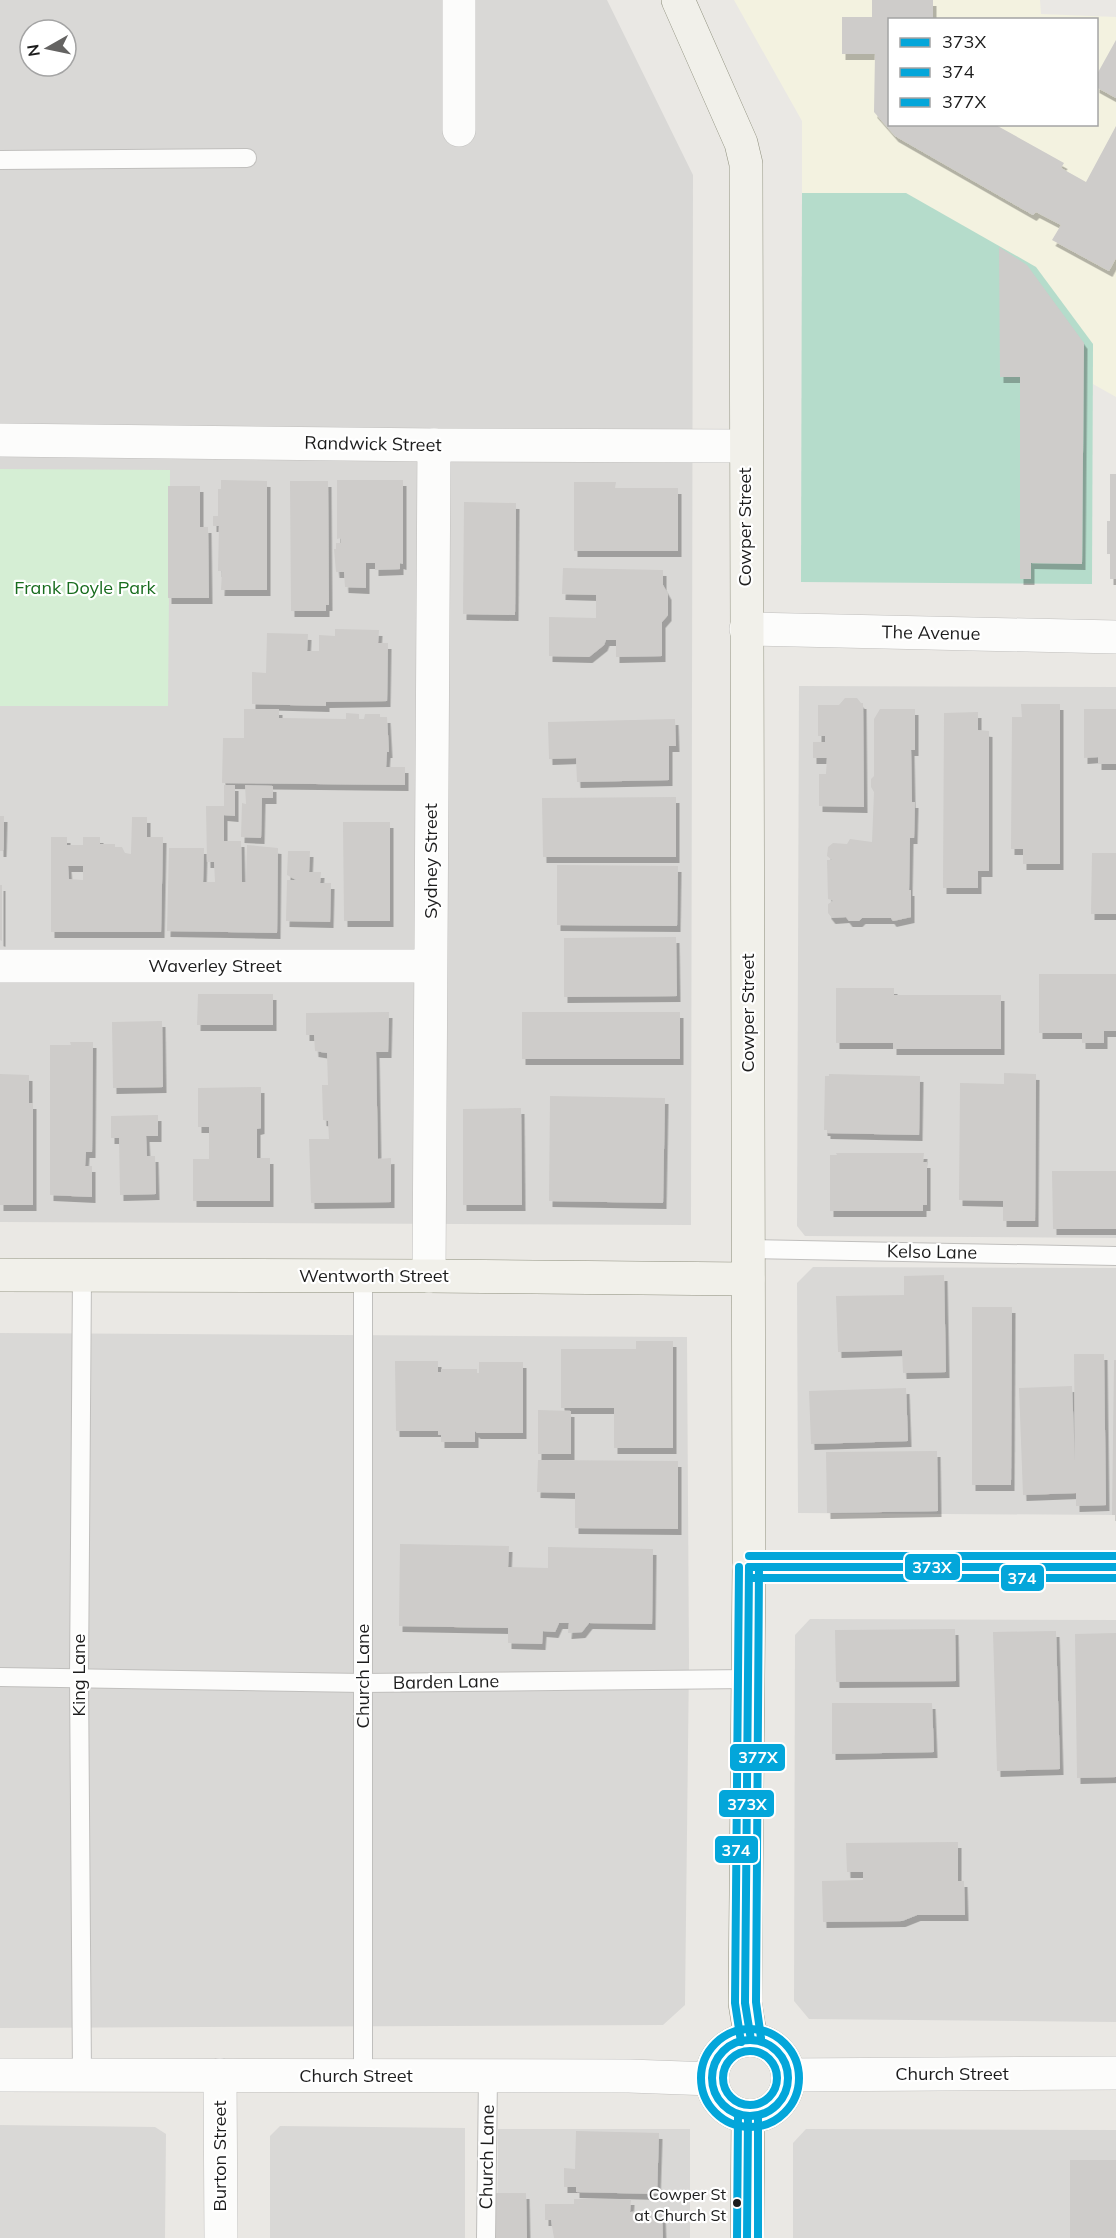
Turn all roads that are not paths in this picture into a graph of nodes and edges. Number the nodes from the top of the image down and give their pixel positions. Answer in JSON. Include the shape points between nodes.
{"nodes":[{"id":1,"x":459,"y":0,"type":"edge"},
{"id":2,"x":678,"y":0,"type":"edge"},
{"id":3,"x":459,"y":130,"type":"dead end"},
{"id":4,"x":247,"y":158,"type":"dead end"},
{"id":5,"x":0,"y":160,"type":"edge"},
{"id":6,"x":0,"y":440,"type":"edge"},
{"id":7,"x":434,"y":445,"type":"junction"},
{"id":8,"x":745,"y":446,"type":"junction"},
{"id":9,"x":746,"y":629,"type":"junction"},
{"id":10,"x":1116,"y":637,"type":"edge"},
{"id":11,"x":0,"y":966,"type":"edge"},
{"id":12,"x":430,"y":966,"type":"junction"},
{"id":13,"x":1116,"y":1256,"type":"edge"},
{"id":14,"x":748,"y":1264,"type":"junction"},
{"id":15,"x":0,"y":1275,"type":"edge"},
{"id":16,"x":82,"y":1275,"type":"junction"},
{"id":17,"x":363,"y":1276,"type":"junction"},
{"id":18,"x":429,"y":1276,"type":"junction"},
{"id":19,"x":749,"y":1567,"type":"junction"},
{"id":20,"x":1116,"y":1567,"type":"edge"},
{"id":21,"x":0,"y":1677,"type":"edge"},
{"id":22,"x":79,"y":1677,"type":"junction"},
{"id":23,"x":748,"y":1679,"type":"junction"},
{"id":24,"x":363,"y":1683,"type":"junction"},
{"id":25,"x":752,"y":2040,"type":"junction"},
{"id":26,"x":1116,"y":2073,"type":"edge"},
{"id":27,"x":0,"y":2075,"type":"edge"},
{"id":28,"x":82,"y":2075,"type":"junction"},
{"id":29,"x":220,"y":2075,"type":"junction"},
{"id":30,"x":788,"y":2075,"type":"junction"},
{"id":31,"x":363,"y":2076,"type":"junction"},
{"id":32,"x":488,"y":2076,"type":"junction"},
{"id":33,"x":712,"y":2079,"type":"junction"},
{"id":34,"x":748,"y":2116,"type":"junction"},
{"id":35,"x":221,"y":2238,"type":"edge"},
{"id":36,"x":486,"y":2238,"type":"edge"},
{"id":37,"x":747,"y":2238,"type":"edge"}],
"edges":[{"from":1,"to":3,"type":"street"},
{"from":2,"to":8,"type":"main road","name":"Cowper Street","via":[[741,143],[746,164]]},
{"from":4,"to":5,"type":"lane"},
{"from":6,"to":7,"type":"street","name":"Randwick Street"},
{"from":7,"to":8,"type":"street","name":"Randwick Street"},
{"from":7,"to":12,"type":"street","name":"Sydney Street"},
{"from":8,"to":9,"type":"main road","name":"Cowper Street"},
{"from":9,"to":10,"type":"street","name":"The Avenue"},
{"from":9,"to":14,"type":"main road","name":"Cowper Street"},
{"from":11,"to":12,"type":"street","name":"Waverley Street"},
{"from":12,"to":18,"type":"street","name":"Sydney Street"},
{"from":13,"to":14,"type":"lane","name":"Kelso Lane"},
{"from":14,"to":18,"type":"main road","name":"Wentworth Street"},
{"from":14,"to":19,"type":"main road","name":"Cowper Street"},
{"from":15,"to":16,"type":"main road","name":"Wentworth Street"},
{"from":16,"to":17,"type":"main road","name":"Wentworth Street"},
{"from":16,"to":22,"type":"lane","name":"King Lane"},
{"from":17,"to":18,"type":"main road","name":"Wentworth Street"},
{"from":17,"to":24,"type":"lane","name":"Church Lane"},
{"from":19,"to":20,"type":"street"},
{"from":19,"to":23,"type":"main road","name":"Cowper Street"},
{"from":21,"to":22,"type":"lane","name":"Barden Lane"},
{"from":22,"to":24,"type":"lane","name":"Barden Lane"},
{"from":22,"to":28,"type":"lane","name":"King Lane"},
{"from":23,"to":24,"type":"lane","name":"Barden Lane"},
{"from":23,"to":25,"type":"main road","name":"Cowper Street","via":[[745,2003]]},
{"from":24,"to":31,"type":"lane","name":"Church Lane"},
{"from":25,"to":30,"type":"main road","via":[[774,2048]]},
{"from":25,"to":33,"type":"main road","via":[[739,2041],[723,2051]]},
{"from":26,"to":30,"type":"street","name":"Church Street"},
{"from":27,"to":28,"type":"street","name":"Church Street"},
{"from":28,"to":29,"type":"street","name":"Church Street"},
{"from":29,"to":31,"type":"street","name":"Church Street"},
{"from":29,"to":35,"type":"street","name":"Burton Street"},
{"from":30,"to":34,"type":"main road","via":[[787,2088],[777,2104],[761,2115]]},
{"from":31,"to":32,"type":"street","name":"Church Street"},
{"from":32,"to":33,"type":"street","name":"Church Street"},
{"from":32,"to":36,"type":"lane","name":"Church Lane"},
{"from":33,"to":34,"type":"main road","via":[[717,2097],[725,2107]]},
{"from":34,"to":37,"type":"main road"}]}
